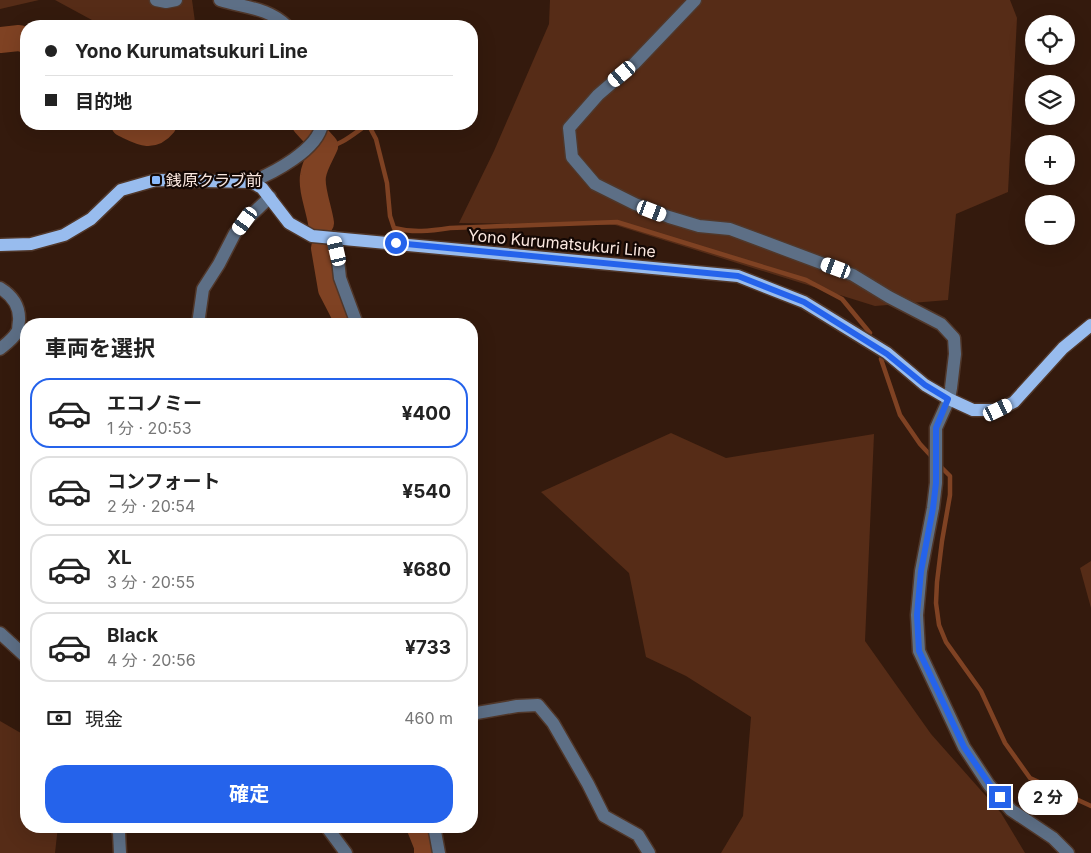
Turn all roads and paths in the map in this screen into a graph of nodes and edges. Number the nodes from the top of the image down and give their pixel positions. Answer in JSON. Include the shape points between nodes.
{"nodes":[{"id":1,"x":156,"y":0,"type":"edge"},
{"id":2,"x":176,"y":0,"type":"edge"},
{"id":3,"x":220,"y":0,"type":"edge"},
{"id":4,"x":695,"y":0,"type":"edge"},
{"id":5,"x":281,"y":20,"type":"edge"},
{"id":6,"x":319,"y":130,"type":"edge"},
{"id":7,"x":250,"y":182,"type":"junction"},
{"id":8,"x":270,"y":197,"type":"junction"},
{"id":9,"x":334,"y":238,"type":"junction"},
{"id":10,"x":0,"y":246,"type":"edge"},
{"id":11,"x":0,"y":288,"type":"edge"},
{"id":12,"x":199,"y":318,"type":"edge"},
{"id":13,"x":355,"y":318,"type":"edge"},
{"id":14,"x":1091,"y":325,"type":"edge"},
{"id":15,"x":0,"y":349,"type":"edge"},
{"id":16,"x":948,"y":399,"type":"junction"},
{"id":17,"x":0,"y":633,"type":"edge"},
{"id":18,"x":20,"y":651,"type":"edge"},
{"id":19,"x":478,"y":713,"type":"edge"},
{"id":20,"x":119,"y":833,"type":"edge"},
{"id":21,"x":331,"y":833,"type":"edge"},
{"id":22,"x":435,"y":833,"type":"edge"},
{"id":23,"x":120,"y":853,"type":"edge"},
{"id":24,"x":346,"y":853,"type":"edge"},
{"id":25,"x":439,"y":853,"type":"edge"},
{"id":26,"x":649,"y":853,"type":"edge"},
{"id":27,"x":1068,"y":853,"type":"edge"}],
"edges":[{"from":1,"to":2,"type":"street"},
{"from":3,"to":5,"type":"street","via":[[266,11]]},
{"from":4,"to":16,"type":"street","via":[[569,128],[572,157],[595,184],[635,204],[669,218],[730,230],[854,275],[889,298],[941,324],[954,338],[955,354]]},
{"from":6,"to":7,"type":"street","via":[[305,150],[269,174]]},
{"from":7,"to":8,"type":"main road","name":"Yono Kurumatsukuri Line"},
{"from":7,"to":10,"type":"main road","via":[[156,180],[121,190],[91,219],[64,235],[31,244]]},
{"from":8,"to":9,"type":"main road","name":"Yono Kurumatsukuri Line","via":[[289,223],[312,236]]},
{"from":8,"to":12,"type":"street","via":[[235,234],[203,289]]},
{"from":9,"to":13,"type":"street","via":[[340,278]]},
{"from":9,"to":16,"type":"main road","name":"Yono Kurumatsukuri Line","via":[[738,276],[804,302],[887,354]]},
{"from":11,"to":15,"type":"street","via":[[17,304],[19,315],[18,331]]},
{"from":14,"to":16,"type":"main road","name":"Yono Kurumatsukuri Line","via":[[1063,348],[1014,402],[998,410],[973,410]]},
{"from":16,"to":27,"type":"street","via":[[936,428],[936,483],[917,615],[919,651],[964,747],[990,785],[1011,810],[1053,838]]},
{"from":17,"to":18,"type":"street"},
{"from":19,"to":26,"type":"street","via":[[538,705],[553,724],[604,816],[638,836]]},
{"from":20,"to":23,"type":"street"},
{"from":21,"to":24,"type":"street"},
{"from":22,"to":25,"type":"street"}]}
